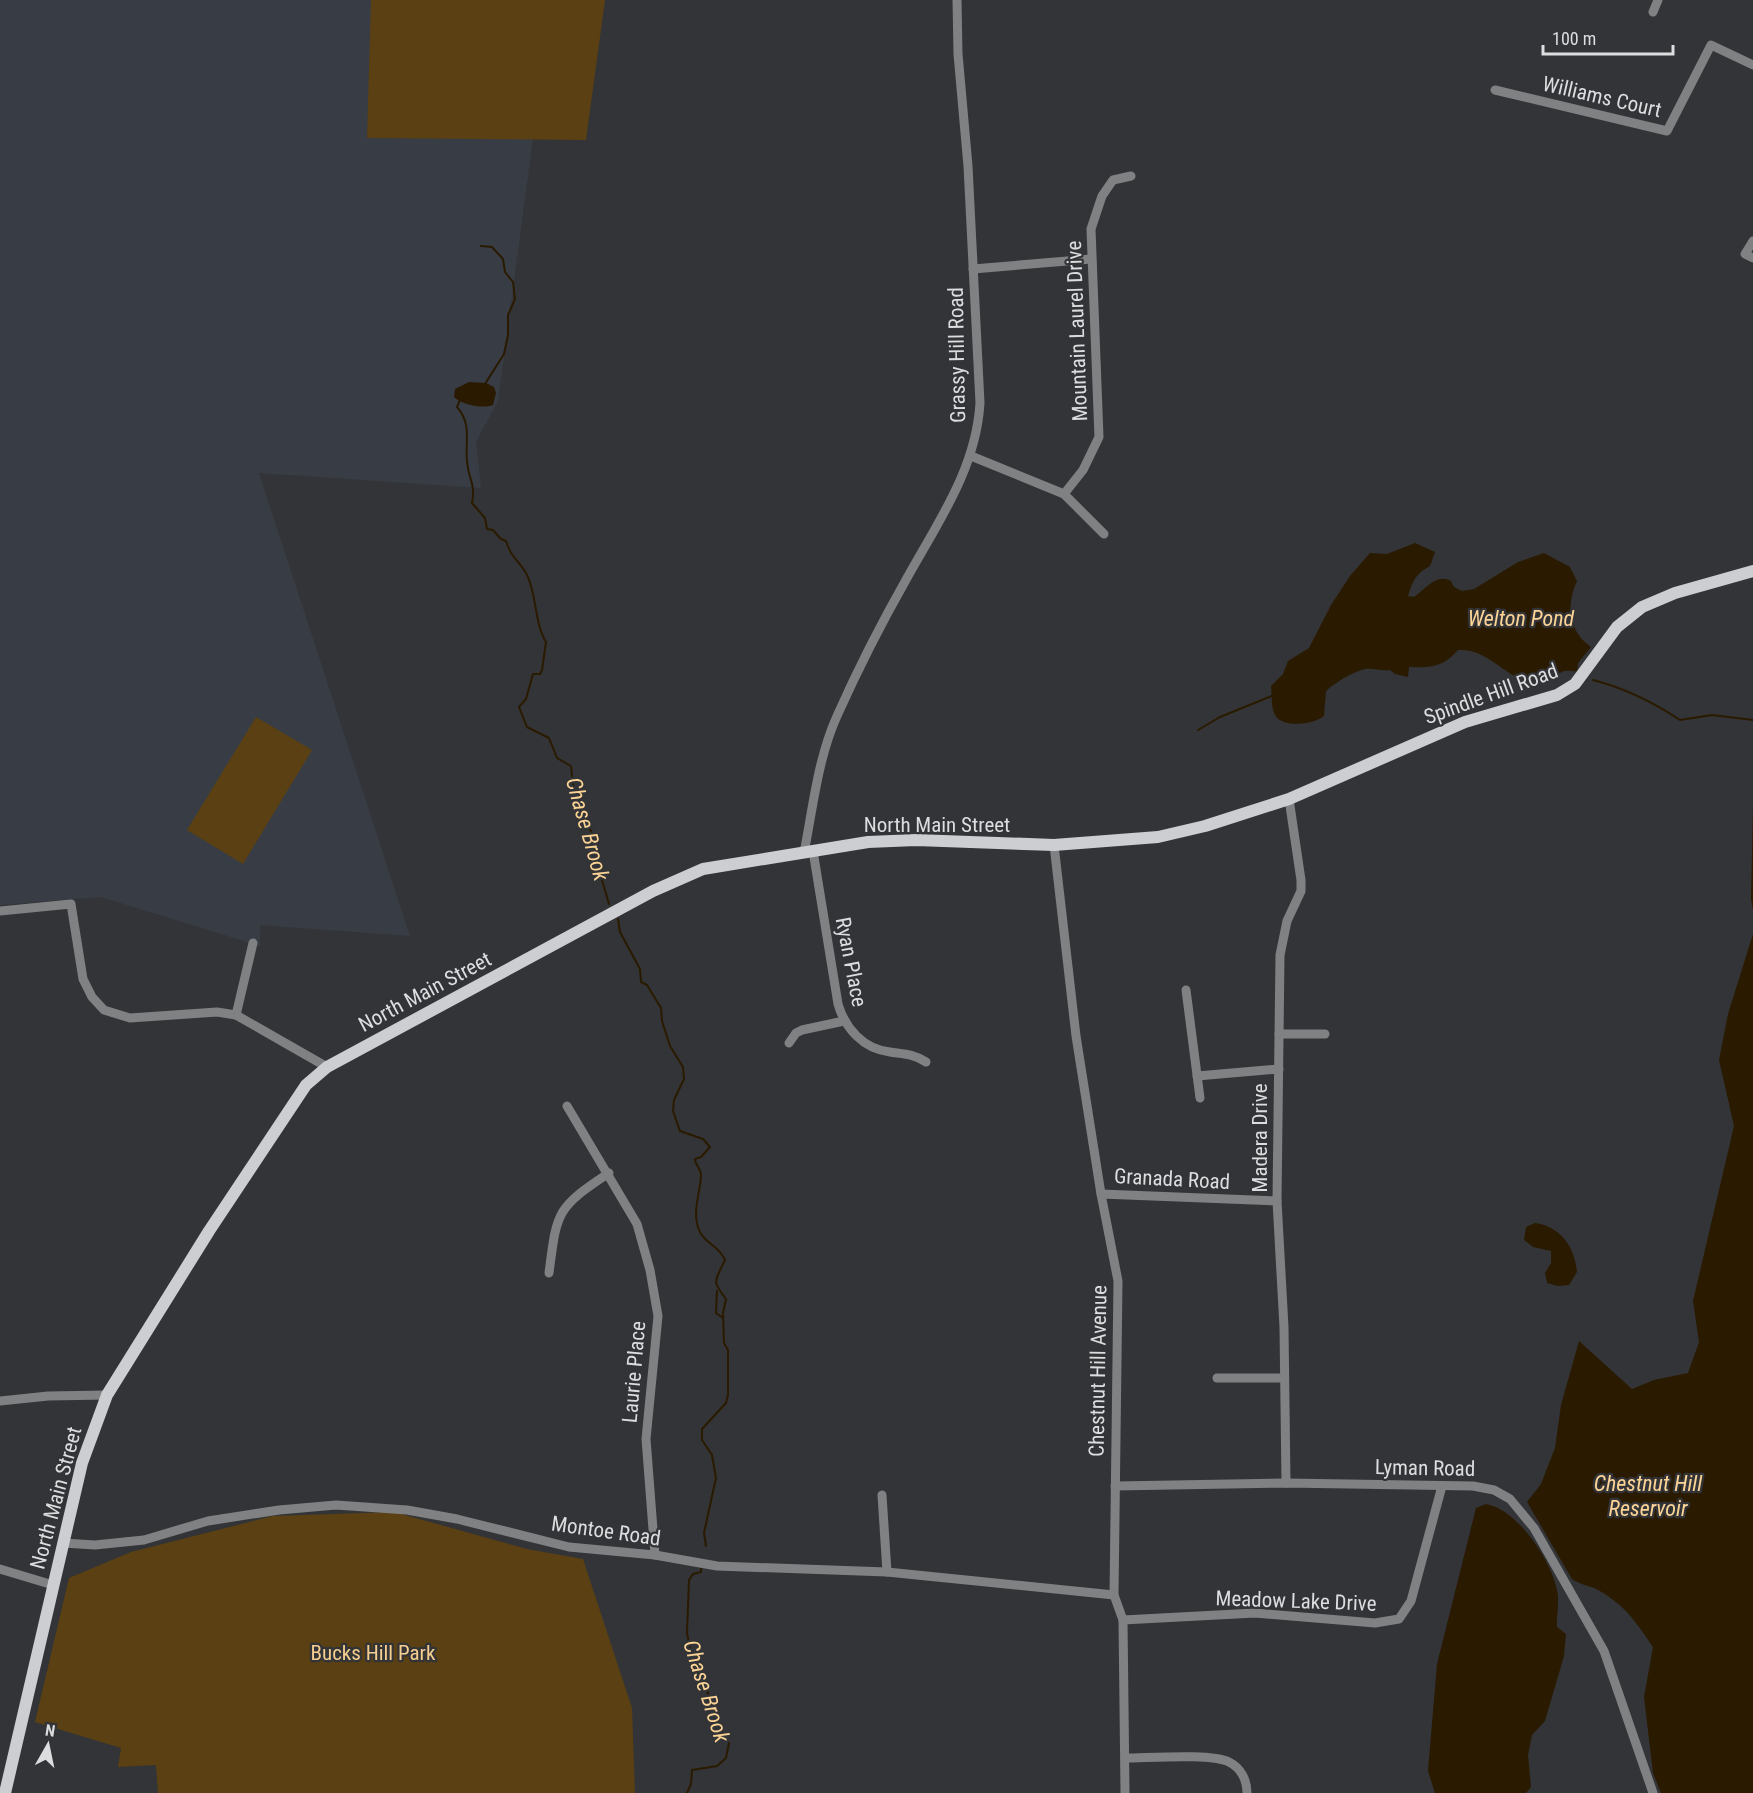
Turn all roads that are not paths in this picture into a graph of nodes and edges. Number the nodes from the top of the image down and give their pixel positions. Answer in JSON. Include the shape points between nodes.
{"nodes":[{"id":1,"x":957,"y":0,"type":"edge"},
{"id":2,"x":1658,"y":0,"type":"edge"},
{"id":3,"x":1653,"y":12,"type":"dead end"},
{"id":4,"x":1753,"y":65,"type":"edge"},
{"id":5,"x":1496,"y":90,"type":"dead end"},
{"id":6,"x":1131,"y":176,"type":"dead end"},
{"id":7,"x":1753,"y":241,"type":"edge"},
{"id":8,"x":1753,"y":258,"type":"edge"},
{"id":9,"x":1091,"y":260,"type":"junction"},
{"id":10,"x":973,"y":269,"type":"junction"},
{"id":11,"x":971,"y":456,"type":"junction"},
{"id":12,"x":1064,"y":494,"type":"junction"},
{"id":13,"x":1104,"y":534,"type":"dead end"},
{"id":14,"x":1753,"y":571,"type":"edge"},
{"id":15,"x":1317,"y":784,"type":"joint"},
{"id":16,"x":1288,"y":799,"type":"junction"},
{"id":17,"x":1054,"y":845,"type":"junction"},
{"id":18,"x":809,"y":852,"type":"junction"},
{"id":19,"x":0,"y":911,"type":"edge"},
{"id":20,"x":253,"y":943,"type":"dead end"},
{"id":21,"x":1186,"y":990,"type":"dead end"},
{"id":22,"x":236,"y":1015,"type":"junction"},
{"id":23,"x":844,"y":1021,"type":"junction"},
{"id":24,"x":1279,"y":1034,"type":"junction"},
{"id":25,"x":1325,"y":1034,"type":"dead end"},
{"id":26,"x":789,"y":1043,"type":"dead end"},
{"id":27,"x":926,"y":1062,"type":"dead end"},
{"id":28,"x":327,"y":1067,"type":"junction"},
{"id":29,"x":1279,"y":1070,"type":"junction"},
{"id":30,"x":1197,"y":1076,"type":"junction"},
{"id":31,"x":1200,"y":1098,"type":"dead end"},
{"id":32,"x":567,"y":1106,"type":"dead end"},
{"id":33,"x":609,"y":1173,"type":"junction"},
{"id":34,"x":1101,"y":1194,"type":"junction"},
{"id":35,"x":1277,"y":1201,"type":"junction"},
{"id":36,"x":549,"y":1273,"type":"dead end"},
{"id":37,"x":1217,"y":1378,"type":"dead end"},
{"id":38,"x":1283,"y":1378,"type":"junction"},
{"id":39,"x":107,"y":1395,"type":"junction"},
{"id":40,"x":0,"y":1401,"type":"edge"},
{"id":41,"x":1286,"y":1483,"type":"junction"},
{"id":42,"x":1115,"y":1486,"type":"junction"},
{"id":43,"x":1442,"y":1486,"type":"junction"},
{"id":44,"x":882,"y":1495,"type":"dead end"},
{"id":45,"x":63,"y":1543,"type":"junction"},
{"id":46,"x":655,"y":1555,"type":"junction"},
{"id":47,"x":0,"y":1569,"type":"edge"},
{"id":48,"x":886,"y":1572,"type":"junction"},
{"id":49,"x":53,"y":1585,"type":"junction"},
{"id":50,"x":1114,"y":1595,"type":"junction"},
{"id":51,"x":1123,"y":1620,"type":"junction"},
{"id":52,"x":1126,"y":1758,"type":"junction"},
{"id":53,"x":5,"y":1793,"type":"edge"},
{"id":54,"x":1125,"y":1793,"type":"edge"},
{"id":55,"x":1247,"y":1793,"type":"edge"},
{"id":56,"x":1653,"y":1793,"type":"edge"}],
"edges":[{"from":1,"to":10,"type":"street","name":"Grassy Hill Road"},
{"from":2,"to":3,"type":"street"},
{"from":4,"to":5,"type":"street","name":"Williams Court","via":[[1711,45],[1667,131]]},
{"from":6,"to":9,"type":"street","name":"Mountain Laurel Drive","via":[[1113,180],[1102,196],[1090,228]]},
{"from":7,"to":8,"type":"street","via":[[1744,254]]},
{"from":9,"to":10,"type":"street"},
{"from":9,"to":12,"type":"street","name":"Mountain Laurel Drive","via":[[1099,437],[1083,470]]},
{"from":10,"to":11,"type":"street","name":"Grassy Hill Road","via":[[980,404]]},
{"from":11,"to":12,"type":"street"},
{"from":11,"to":18,"type":"street","name":"Grassy Hill Road","via":[[837,717],[827,743]]},
{"from":12,"to":13,"type":"street"},
{"from":14,"to":15,"type":"main road","name":"Spindle Hill Road","via":[[1675,593],[1642,607],[1617,627],[1575,684],[1557,695],[1465,722]]},
{"from":15,"to":16,"type":"main road","name":"North Main Street"},
{"from":16,"to":17,"type":"main road","name":"North Main Street","via":[[1158,837]]},
{"from":16,"to":24,"type":"street","name":"Madera Drive","via":[[1301,891],[1287,921],[1280,955]]},
{"from":17,"to":18,"type":"main road","name":"North Main Street","via":[[916,840],[868,842]]},
{"from":17,"to":34,"type":"street","name":"Chestnut Hill Avenue","via":[[1076,1036]]},
{"from":18,"to":23,"type":"street","name":"Ryan Place","via":[[837,1004]]},
{"from":18,"to":28,"type":"main road","name":"North Main Street","via":[[703,869]]},
{"from":19,"to":22,"type":"street","via":[[71,904],[83,979],[104,1010],[130,1018],[217,1012]]},
{"from":20,"to":22,"type":"street"},
{"from":21,"to":30,"type":"street"},
{"from":22,"to":28,"type":"street"},
{"from":23,"to":26,"type":"street","via":[[802,1030]]},
{"from":23,"to":27,"type":"street","name":"Ryan Place","via":[[855,1035],[874,1048],[913,1055]]},
{"from":24,"to":25,"type":"street"},
{"from":24,"to":29,"type":"street","name":"Madera Drive"},
{"from":28,"to":39,"type":"main road","name":"North Main Street","via":[[306,1085]]},
{"from":29,"to":30,"type":"street"},
{"from":29,"to":35,"type":"street","name":"Madera Drive"},
{"from":30,"to":31,"type":"street"},
{"from":32,"to":33,"type":"street","name":"Laurie Place"},
{"from":33,"to":36,"type":"street","via":[[574,1196],[562,1211],[555,1228]]},
{"from":33,"to":46,"type":"street","name":"Laurie Place","via":[[637,1224],[658,1316],[646,1439]]},
{"from":34,"to":35,"type":"street","name":"Granada Road"},
{"from":34,"to":42,"type":"street","name":"Chestnut Hill Avenue","via":[[1119,1290]]},
{"from":35,"to":38,"type":"street","name":"Madera Drive"},
{"from":37,"to":38,"type":"street"},
{"from":38,"to":41,"type":"street","name":"Madera Drive"},
{"from":39,"to":40,"type":"street"},
{"from":39,"to":45,"type":"main road","name":"North Main Street","via":[[82,1463]]},
{"from":41,"to":42,"type":"street","name":"Lyman Road"},
{"from":41,"to":43,"type":"street","name":"Lyman Road"},
{"from":42,"to":50,"type":"street","name":"Chestnut Hill Avenue"},
{"from":43,"to":51,"type":"street","name":"Meadow Lake Drive","via":[[1411,1601],[1399,1619],[1375,1623],[1255,1613]]},
{"from":43,"to":56,"type":"street","name":"Lyman Road","via":[[1494,1490],[1518,1507],[1534,1528],[1604,1651]]},
{"from":44,"to":48,"type":"street"},
{"from":45,"to":46,"type":"street","name":"Montoe Road","via":[[95,1545],[144,1540],[208,1521],[336,1505],[407,1510],[457,1519],[569,1548]]},
{"from":45,"to":49,"type":"main road","name":"North Main Street"},
{"from":46,"to":48,"type":"street","name":"Montoe Road","via":[[717,1566]]},
{"from":47,"to":49,"type":"street"},
{"from":48,"to":50,"type":"street","name":"Montoe Road"},
{"from":49,"to":53,"type":"main road","name":"North Main Street"},
{"from":50,"to":51,"type":"street","name":"Chestnut Hill Avenue"},
{"from":51,"to":52,"type":"street","name":"Chestnut Hill Avenue"},
{"from":52,"to":54,"type":"street","name":"Chestnut Hill Avenue"},
{"from":52,"to":55,"type":"street","via":[[1221,1759],[1237,1767],[1244,1776]]}]}
